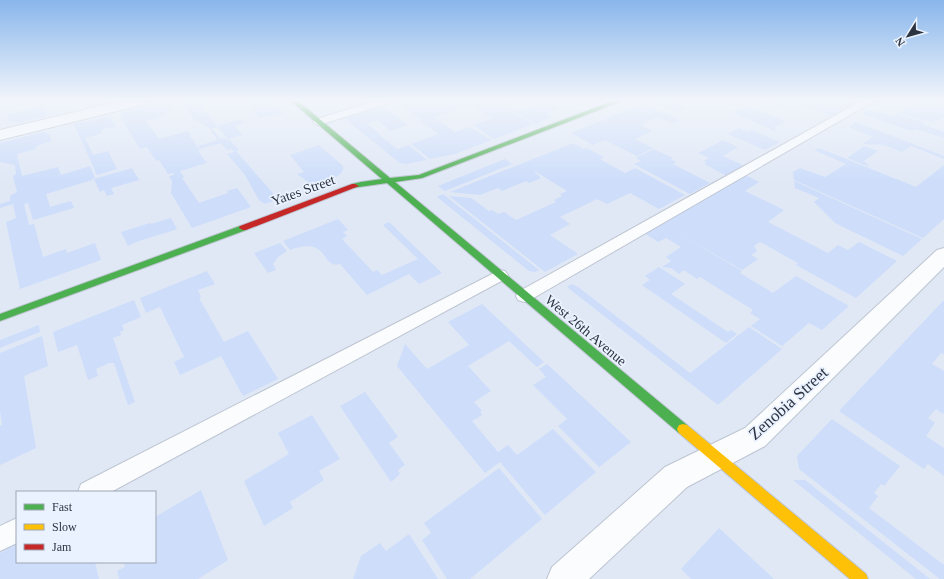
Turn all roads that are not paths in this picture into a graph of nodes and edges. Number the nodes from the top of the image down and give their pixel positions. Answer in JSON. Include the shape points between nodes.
{"nodes":[{"id":1,"x":29,"y":128,"type":"edge"},
{"id":2,"x":325,"y":128,"type":"edge"},
{"id":3,"x":548,"y":128,"type":"edge"},
{"id":4,"x":821,"y":128,"type":"edge"},
{"id":5,"x":0,"y":135,"type":"edge"},
{"id":6,"x":388,"y":181,"type":"junction"},
{"id":7,"x":944,"y":255,"type":"edge"},
{"id":8,"x":500,"y":275,"type":"junction"},
{"id":9,"x":524,"y":296,"type":"junction"},
{"id":10,"x":0,"y":318,"type":"edge"},
{"id":11,"x":716,"y":456,"type":"junction"},
{"id":12,"x":91,"y":491,"type":"edge"},
{"id":13,"x":16,"y":531,"type":"edge"},
{"id":14,"x":0,"y":539,"type":"edge"},
{"id":15,"x":564,"y":579,"type":"edge"},
{"id":16,"x":861,"y":579,"type":"edge"}],
"edges":[{"from":1,"to":5,"type":"street"},
{"from":2,"to":6,"type":"street","name":"West 26th Avenue"},
{"from":3,"to":6,"type":"street","name":"Yates Street","via":[[420,177]]},
{"from":4,"to":9,"type":"lane"},
{"from":6,"to":8,"type":"street","name":"West 26th Avenue"},
{"from":6,"to":10,"type":"street","name":"Yates Street","via":[[361,184]]},
{"from":7,"to":11,"type":"street","name":"Zenobia Street","via":[[755,437]]},
{"from":8,"to":9,"type":"street","name":"West 26th Avenue"},
{"from":8,"to":12,"type":"lane"},
{"from":9,"to":11,"type":"street","name":"West 26th Avenue"},
{"from":11,"to":15,"type":"street","name":"Zenobia Street","via":[[676,477]]},
{"from":11,"to":16,"type":"street","name":"West 26th Avenue"},
{"from":13,"to":14,"type":"lane"}]}
